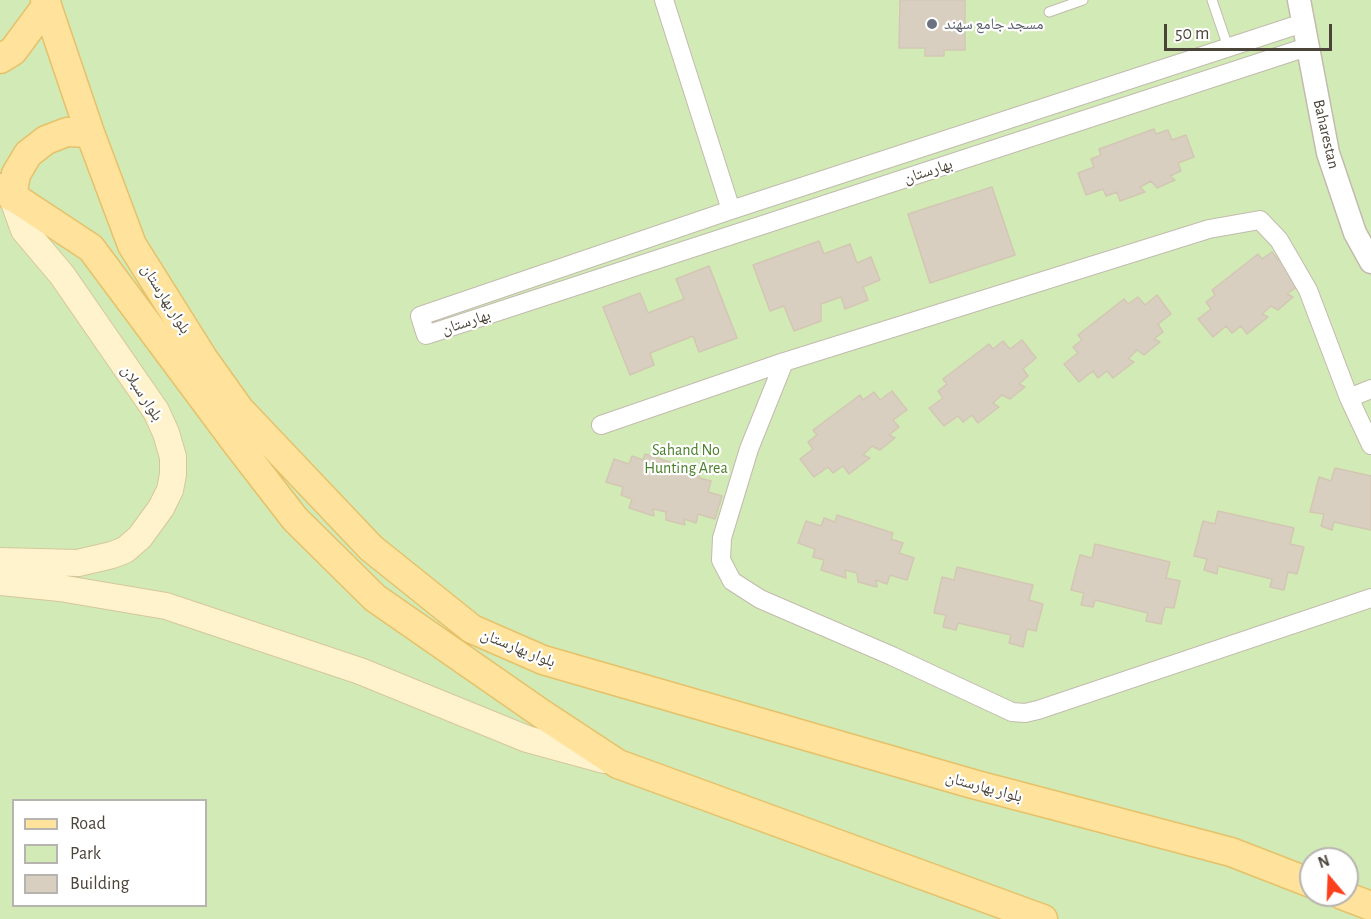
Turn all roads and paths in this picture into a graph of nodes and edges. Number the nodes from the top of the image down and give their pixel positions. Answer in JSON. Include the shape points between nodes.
{"nodes":[{"id":1,"x":664,"y":0,"type":"edge"},
{"id":2,"x":1083,"y":0,"type":"edge"},
{"id":3,"x":1212,"y":0,"type":"edge"},
{"id":4,"x":1299,"y":0,"type":"edge"},
{"id":5,"x":46,"y":3,"type":"edge"},
{"id":6,"x":1049,"y":12,"type":"dead end"},
{"id":7,"x":1303,"y":23,"type":"junction"},
{"id":8,"x":1228,"y":47,"type":"junction"},
{"id":9,"x":1307,"y":47,"type":"junction"},
{"id":10,"x":0,"y":59,"type":"edge"},
{"id":11,"x":90,"y":133,"type":"junction"},
{"id":12,"x":6,"y":193,"type":"edge"},
{"id":13,"x":731,"y":210,"type":"junction"},
{"id":14,"x":1371,"y":262,"type":"edge"},
{"id":15,"x":784,"y":362,"type":"junction"},
{"id":16,"x":1371,"y":389,"type":"edge"},
{"id":17,"x":1349,"y":398,"type":"junction"},
{"id":18,"x":601,"y":425,"type":"dead end"},
{"id":19,"x":1369,"y":436,"type":"edge"},
{"id":20,"x":0,"y":561,"type":"edge"},
{"id":21,"x":0,"y":582,"type":"edge"},
{"id":22,"x":1371,"y":598,"type":"edge"},
{"id":23,"x":618,"y":764,"type":"junction"},
{"id":24,"x":1299,"y":878,"type":"edge"},
{"id":25,"x":1043,"y":919,"type":"edge"}],
"edges":[{"from":1,"to":13,"type":"street"},
{"from":2,"to":6,"type":"lane"},
{"from":3,"to":8,"type":"lane"},
{"from":4,"to":7,"type":"street","name":"Baharestan"},
{"from":5,"to":10,"type":"main road","via":[[13,51]]},
{"from":5,"to":11,"type":"main road","name":"بلوار بهارستان"},
{"from":7,"to":8,"type":"street","name":"بهارستان"},
{"from":7,"to":9,"type":"street","name":"Baharestan"},
{"from":8,"to":13,"type":"street","name":"بهارستان"},
{"from":9,"to":13,"type":"street","name":"بهارستان","via":[[426,335],[420,316]]},
{"from":9,"to":14,"type":"street","name":"Baharestan","via":[[1328,153],[1355,233]]},
{"from":11,"to":12,"type":"main road","via":[[68,132],[46,140],[28,154]]},
{"from":11,"to":24,"type":"main road","name":"بلوار بهارستان","via":[[132,245],[240,410],[371,548],[472,629],[543,660],[973,784],[1231,852]]},
{"from":12,"to":20,"type":"main road","name":"بلوار سبلان","via":[[24,230],[62,275],[156,411],[173,457],[173,474],[161,508],[125,550],[78,563]]},
{"from":12,"to":23,"type":"main road","name":"بلوار بهارستان","via":[[91,248],[295,519],[375,598]]},
{"from":15,"to":17,"type":"street","via":[[1209,229],[1260,220],[1279,240],[1308,290]]},
{"from":15,"to":18,"type":"street"},
{"from":15,"to":22,"type":"street","via":[[750,449],[722,538],[721,560],[732,582],[760,599],[1012,712],[1038,710]]},
{"from":16,"to":17,"type":"street"},
{"from":17,"to":19,"type":"street"},
{"from":21,"to":23,"type":"main road","via":[[166,606],[360,671],[527,739]]},
{"from":23,"to":25,"type":"main road","name":"بلوار بهارستان"}]}
